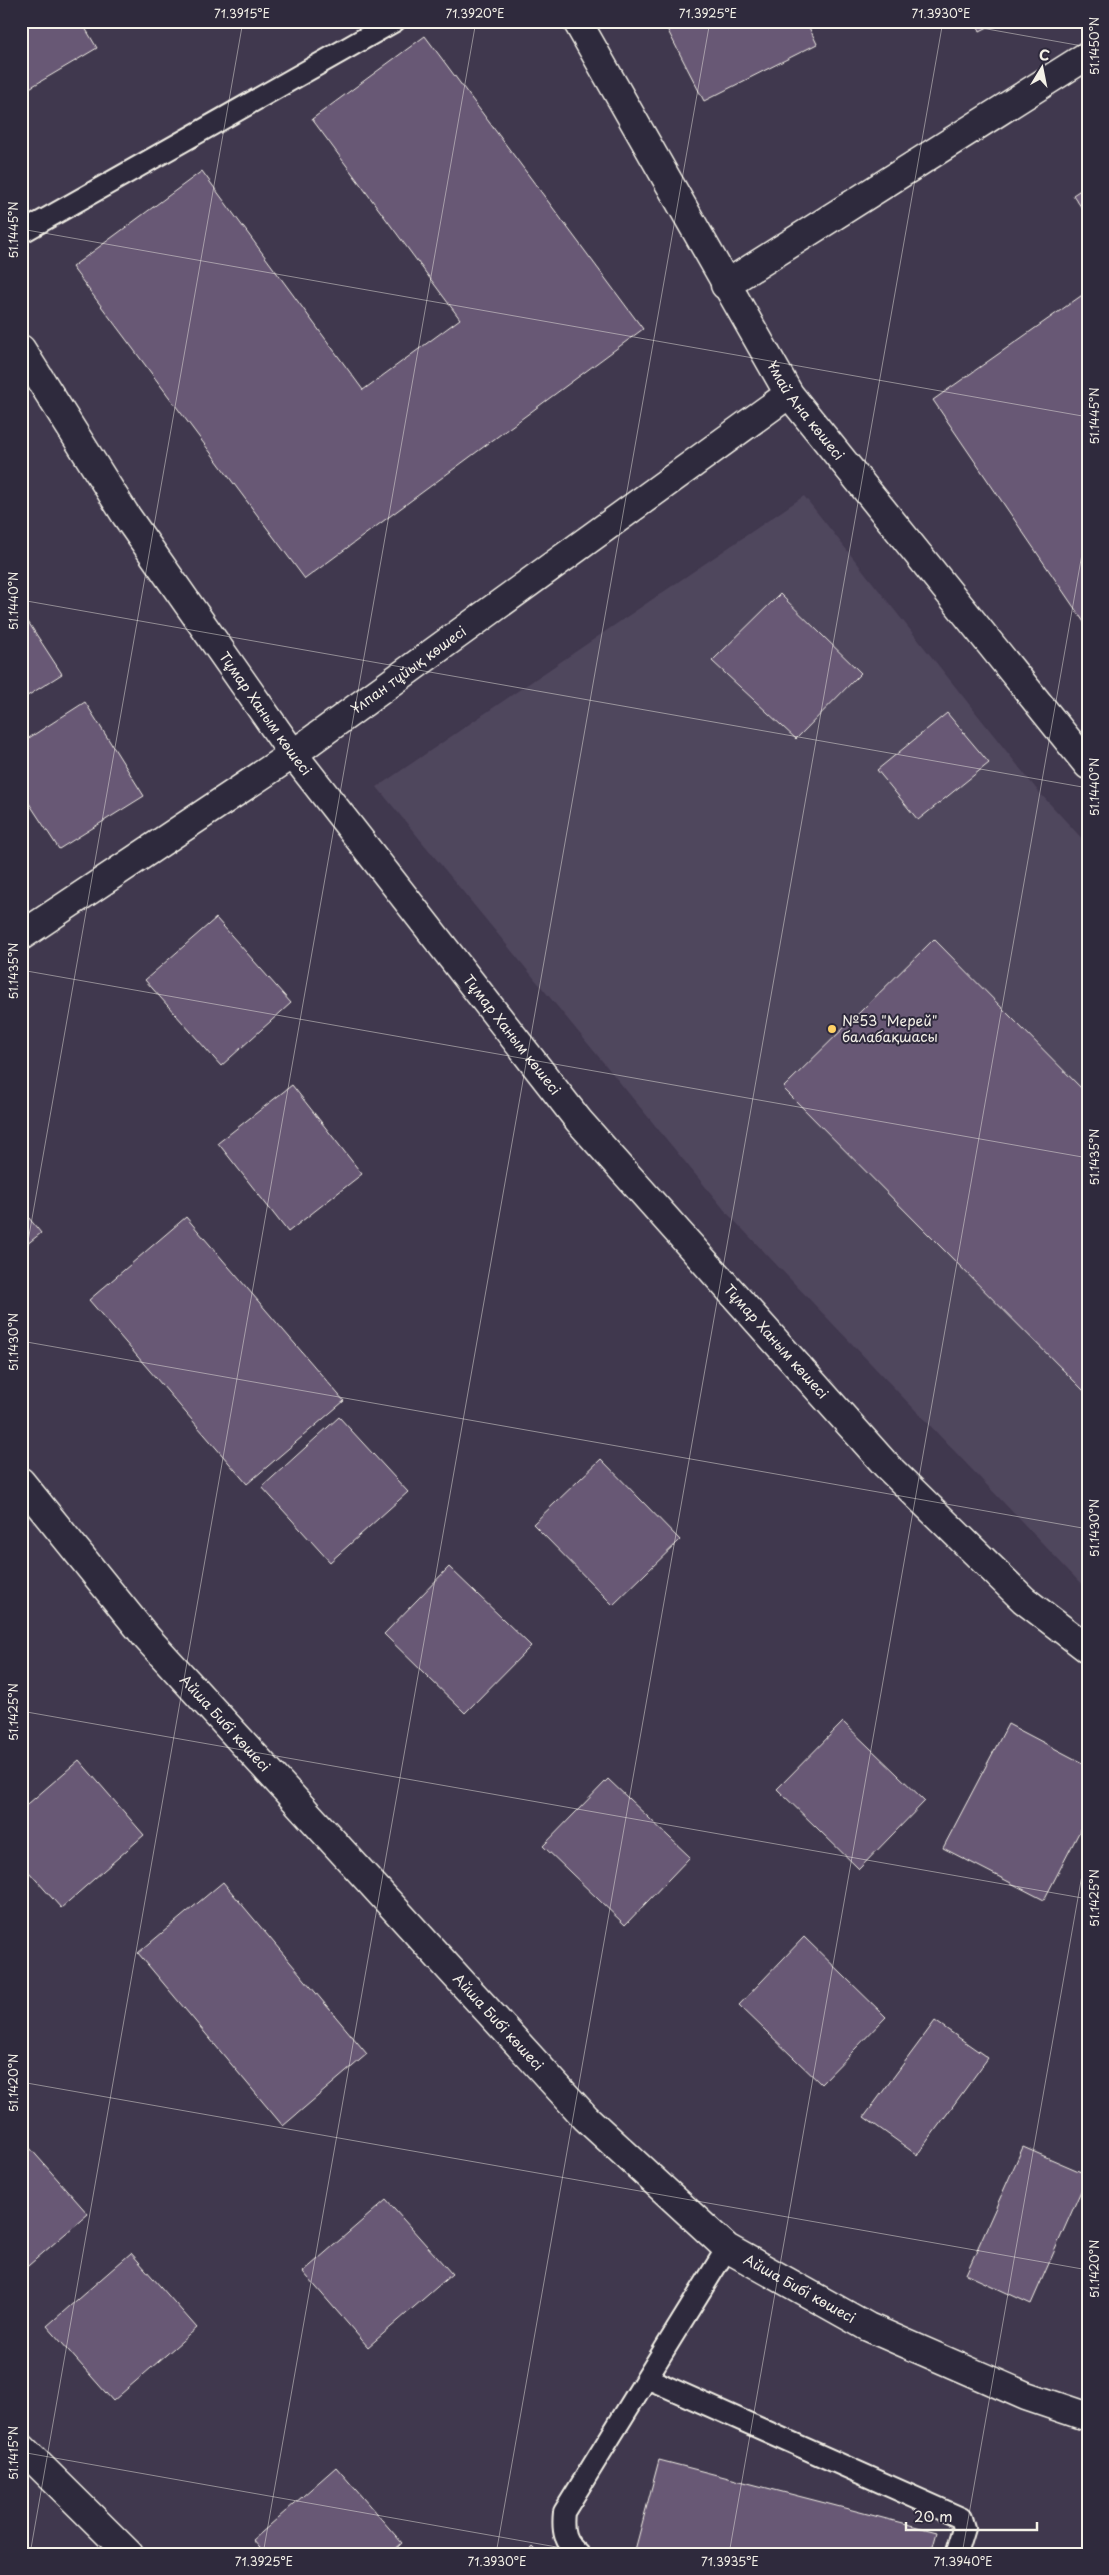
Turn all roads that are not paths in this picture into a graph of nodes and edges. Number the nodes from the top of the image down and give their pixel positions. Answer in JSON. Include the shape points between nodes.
{"nodes":[{"id":1,"x":395,"y":21,"type":"edge"},
{"id":2,"x":577,"y":21,"type":"edge"},
{"id":3,"x":1088,"y":55,"type":"edge"},
{"id":4,"x":21,"y":233,"type":"edge"},
{"id":5,"x":725,"y":285,"type":"junction"},
{"id":6,"x":21,"y":349,"type":"edge"},
{"id":7,"x":789,"y":394,"type":"junction"},
{"id":8,"x":293,"y":754,"type":"junction"},
{"id":9,"x":1088,"y":765,"type":"edge"},
{"id":10,"x":21,"y":936,"type":"edge"},
{"id":11,"x":21,"y":1482,"type":"edge"},
{"id":12,"x":1088,"y":1649,"type":"edge"},
{"id":13,"x":726,"y":2248,"type":"junction"},
{"id":14,"x":647,"y":2378,"type":"junction"},
{"id":15,"x":1088,"y":2417,"type":"edge"},
{"id":16,"x":21,"y":2447,"type":"edge"},
{"id":17,"x":129,"y":2554,"type":"edge"},
{"id":18,"x":579,"y":2554,"type":"edge"},
{"id":19,"x":956,"y":2554,"type":"edge"}],
"edges":[{"from":1,"to":4,"type":"lane"},
{"from":2,"to":5,"type":"street","name":"Ұмай Ана көшесі"},
{"from":3,"to":5,"type":"street"},
{"from":5,"to":7,"type":"street","name":"Ұмай Ана көшесі"},
{"from":6,"to":8,"type":"street","name":"Тұмар Ханым көшесі","via":[[125,514]]},
{"from":7,"to":8,"type":"street","name":"Ұлпан тұйық көшесі"},
{"from":7,"to":9,"type":"street","name":"Ұмай Ана көшесі"},
{"from":8,"to":10,"type":"street","name":"Ұлпан тұйық көшесі"},
{"from":8,"to":12,"type":"street","name":"Тұмар Ханым көшесі","via":[[599,1143],[886,1465],[1024,1600]]},
{"from":11,"to":13,"type":"street","name":"Айша Бибі көшесі","via":[[147,1638],[586,2118]]},
{"from":13,"to":14,"type":"lane"},
{"from":13,"to":15,"type":"street","name":"Айша Бибі көшесі","via":[[868,2328],[1026,2396]]},
{"from":14,"to":18,"type":"lane","via":[[564,2512],[562,2532],[571,2548]]},
{"from":14,"to":19,"type":"lane","via":[[962,2518],[964,2528]]},
{"from":16,"to":17,"type":"street"}]}
